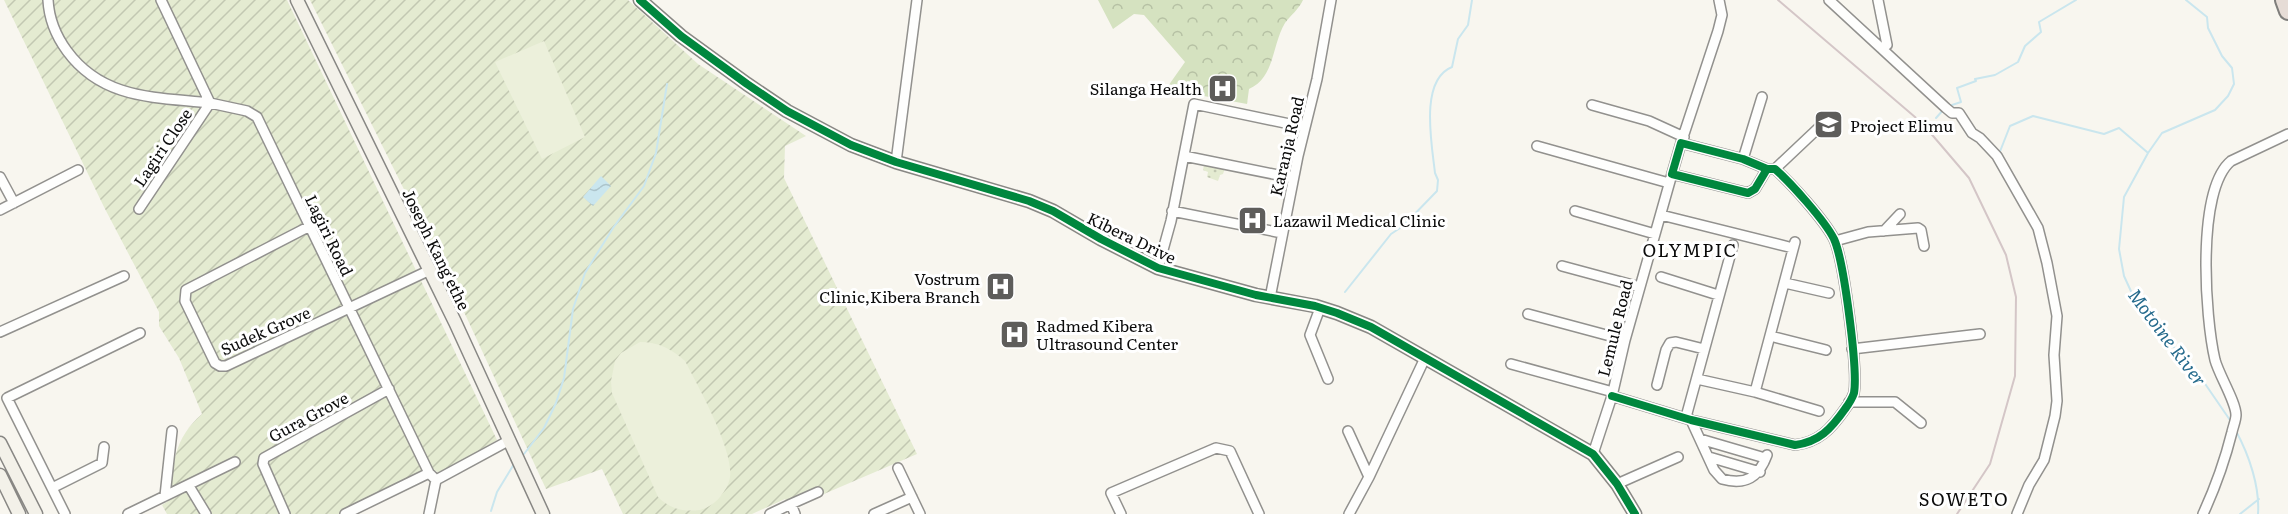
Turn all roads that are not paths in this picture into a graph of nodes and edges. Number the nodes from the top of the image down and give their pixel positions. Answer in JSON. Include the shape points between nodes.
{"nodes":[{"id":1,"x":48,"y":0,"type":"edge"},
{"id":2,"x":161,"y":0,"type":"edge"},
{"id":3,"x":297,"y":0,"type":"edge"},
{"id":4,"x":640,"y":0,"type":"edge"},
{"id":5,"x":917,"y":0,"type":"edge"},
{"id":6,"x":1331,"y":0,"type":"edge"},
{"id":7,"x":1719,"y":0,"type":"edge"},
{"id":8,"x":1829,"y":0,"type":"edge"},
{"id":9,"x":1878,"y":0,"type":"edge"},
{"id":10,"x":2284,"y":0,"type":"edge"},
{"id":11,"x":2288,"y":11,"type":"edge"},
{"id":12,"x":1881,"y":48,"type":"junction"},
{"id":13,"x":1762,"y":97,"type":"dead end"},
{"id":14,"x":210,"y":103,"type":"junction"},
{"id":15,"x":1592,"y":105,"type":"dead end"},
{"id":16,"x":1829,"y":118,"type":"dead end"},
{"id":17,"x":1304,"y":127,"type":"junction"},
{"id":18,"x":2288,"y":134,"type":"edge"},
{"id":19,"x":1682,"y":140,"type":"junction"},
{"id":20,"x":1537,"y":146,"type":"dead end"},
{"id":21,"x":1184,"y":156,"type":"junction"},
{"id":22,"x":1743,"y":159,"type":"junction"},
{"id":23,"x":896,"y":162,"type":"junction"},
{"id":24,"x":1771,"y":169,"type":"junction"},
{"id":25,"x":78,"y":170,"type":"dead end"},
{"id":26,"x":0,"y":177,"type":"edge"},
{"id":27,"x":1293,"y":178,"type":"junction"},
{"id":28,"x":1670,"y":178,"type":"junction"},
{"id":29,"x":14,"y":203,"type":"junction"},
{"id":30,"x":139,"y":208,"type":"dead end"},
{"id":31,"x":0,"y":210,"type":"edge"},
{"id":32,"x":1173,"y":211,"type":"junction"},
{"id":33,"x":1575,"y":212,"type":"dead end"},
{"id":34,"x":1900,"y":214,"type":"dead end"},
{"id":35,"x":1661,"y":215,"type":"junction"},
{"id":36,"x":310,"y":226,"type":"junction"},
{"id":37,"x":1884,"y":231,"type":"junction"},
{"id":38,"x":1282,"y":233,"type":"junction"},
{"id":39,"x":1655,"y":234,"type":"junction"},
{"id":40,"x":1835,"y":241,"type":"junction"},
{"id":41,"x":1733,"y":245,"type":"dead end"},
{"id":42,"x":1924,"y":246,"type":"dead end"},
{"id":43,"x":1562,"y":266,"type":"dead end"},
{"id":44,"x":1158,"y":268,"type":"junction"},
{"id":45,"x":430,"y":270,"type":"junction"},
{"id":46,"x":124,"y":276,"type":"dead end"},
{"id":47,"x":1661,"y":277,"type":"dead end"},
{"id":48,"x":1785,"y":283,"type":"junction"},
{"id":49,"x":1640,"y":287,"type":"junction"},
{"id":50,"x":1829,"y":293,"type":"dead end"},
{"id":51,"x":1718,"y":295,"type":"junction"},
{"id":52,"x":1270,"y":298,"type":"junction"},
{"id":53,"x":349,"y":308,"type":"junction"},
{"id":54,"x":1320,"y":308,"type":"junction"},
{"id":55,"x":1528,"y":314,"type":"dead end"},
{"id":56,"x":0,"y":332,"type":"edge"},
{"id":57,"x":140,"y":333,"type":"dead end"},
{"id":58,"x":1980,"y":334,"type":"dead end"},
{"id":59,"x":1770,"y":336,"type":"junction"},
{"id":60,"x":1625,"y":340,"type":"junction"},
{"id":61,"x":1704,"y":349,"type":"junction"},
{"id":62,"x":1852,"y":349,"type":"junction"},
{"id":63,"x":1826,"y":350,"type":"dead end"},
{"id":64,"x":1425,"y":358,"type":"junction"},
{"id":65,"x":1511,"y":364,"type":"dead end"},
{"id":66,"x":1328,"y":379,"type":"dead end"},
{"id":67,"x":1697,"y":379,"type":"junction"},
{"id":68,"x":1657,"y":385,"type":"dead end"},
{"id":69,"x":389,"y":389,"type":"junction"},
{"id":70,"x":1755,"y":392,"type":"junction"},
{"id":71,"x":1613,"y":394,"type":"junction"},
{"id":72,"x":1850,"y":402,"type":"junction"},
{"id":73,"x":10,"y":404,"type":"junction"},
{"id":74,"x":0,"y":409,"type":"edge"},
{"id":75,"x":1819,"y":411,"type":"dead end"},
{"id":76,"x":1689,"y":419,"type":"junction"},
{"id":77,"x":1921,"y":423,"type":"dead end"},
{"id":78,"x":172,"y":431,"type":"dead end"},
{"id":79,"x":1348,"y":431,"type":"dead end"},
{"id":80,"x":1700,"y":439,"type":"junction"},
{"id":81,"x":510,"y":440,"type":"junction"},
{"id":82,"x":0,"y":443,"type":"edge"},
{"id":83,"x":104,"y":447,"type":"dead end"},
{"id":84,"x":1593,"y":454,"type":"junction"},
{"id":85,"x":1678,"y":457,"type":"dead end"},
{"id":86,"x":1708,"y":458,"type":"junction"},
{"id":87,"x":235,"y":462,"type":"dead end"},
{"id":88,"x":898,"y":468,"type":"dead end"},
{"id":89,"x":1760,"y":472,"type":"junction"},
{"id":90,"x":0,"y":475,"type":"edge"},
{"id":91,"x":432,"y":477,"type":"junction"},
{"id":92,"x":1369,"y":477,"type":"junction"},
{"id":93,"x":1617,"y":484,"type":"junction"},
{"id":94,"x":189,"y":486,"type":"junction"},
{"id":95,"x":52,"y":488,"type":"junction"},
{"id":96,"x":818,"y":492,"type":"dead end"},
{"id":97,"x":165,"y":496,"type":"junction"},
{"id":98,"x":912,"y":497,"type":"junction"},
{"id":99,"x":791,"y":504,"type":"junction"},
{"id":100,"x":19,"y":514,"type":"edge"},
{"id":101,"x":36,"y":514,"type":"edge"},
{"id":102,"x":65,"y":514,"type":"edge"},
{"id":103,"x":128,"y":514,"type":"edge"},
{"id":104,"x":206,"y":514,"type":"edge"},
{"id":105,"x":285,"y":514,"type":"edge"},
{"id":106,"x":345,"y":514,"type":"edge"},
{"id":107,"x":429,"y":514,"type":"edge"},
{"id":108,"x":542,"y":514,"type":"edge"},
{"id":109,"x":770,"y":514,"type":"edge"},
{"id":110,"x":795,"y":514,"type":"edge"},
{"id":111,"x":874,"y":514,"type":"edge"},
{"id":112,"x":920,"y":514,"type":"edge"},
{"id":113,"x":1121,"y":514,"type":"edge"},
{"id":114,"x":1259,"y":514,"type":"edge"},
{"id":115,"x":1350,"y":514,"type":"edge"},
{"id":116,"x":1635,"y":514,"type":"edge"},
{"id":117,"x":2017,"y":514,"type":"edge"},
{"id":118,"x":2203,"y":514,"type":"edge"}],
"edges":[{"from":1,"to":14,"type":"street","name":"Lagiri Road","via":[[50,17],[63,45],[77,64],[100,82],[132,94]]},
{"from":2,"to":14,"type":"street"},
{"from":3,"to":45,"type":"street","name":"Joseph Kang'ethe"},
{"from":4,"to":23,"type":"street","name":"Kibera Drive","via":[[685,39],[787,111],[851,145]]},
{"from":5,"to":23,"type":"street"},
{"from":6,"to":17,"type":"street","name":"Karanja Road"},
{"from":7,"to":19,"type":"street","name":"Lemule Road","via":[[1722,15],[1718,31]]},
{"from":8,"to":12,"type":"street"},
{"from":9,"to":12,"type":"street","via":[[1887,45]]},
{"from":10,"to":11,"type":"highway"},
{"from":12,"to":117,"type":"street","via":[[1952,113],[1959,113],[1972,133],[1993,151],[2038,228],[2057,316],[2057,401],[2044,460]]},
{"from":13,"to":22,"type":"street"},
{"from":14,"to":30,"type":"street","name":"Lagiri Close"},
{"from":14,"to":36,"type":"street","name":"Lagiri Road","via":[[257,117]]},
{"from":15,"to":19,"type":"street","via":[[1649,121]]},
{"from":16,"to":24,"type":"street"},
{"from":17,"to":21,"type":"street","via":[[1194,104]]},
{"from":17,"to":27,"type":"street","name":"Karanja Road"},
{"from":18,"to":118,"type":"street","via":[[2231,161],[2218,176],[2214,192],[2206,258],[2206,299],[2215,361],[2237,414]]},
{"from":19,"to":22,"type":"street"},
{"from":19,"to":28,"type":"street","name":"Lemule Road"},
{"from":20,"to":28,"type":"street"},
{"from":21,"to":27,"type":"street"},
{"from":21,"to":32,"type":"street"},
{"from":22,"to":24,"type":"street"},
{"from":23,"to":44,"type":"street","name":"Kibera Drive","via":[[1029,201]]},
{"from":24,"to":28,"type":"street","via":[[1748,193]]},
{"from":24,"to":40,"type":"street","via":[[1803,198]]},
{"from":25,"to":29,"type":"street"},
{"from":26,"to":29,"type":"street"},
{"from":27,"to":38,"type":"street","name":"Karanja Road"},
{"from":28,"to":35,"type":"street","name":"Lemule Road"},
{"from":29,"to":31,"type":"street"},
{"from":32,"to":38,"type":"street"},
{"from":32,"to":44,"type":"street"},
{"from":33,"to":39,"type":"street"},
{"from":34,"to":37,"type":"street"},
{"from":35,"to":39,"type":"street","name":"Lemule Road"},
{"from":35,"to":48,"type":"street","via":[[1794,245]]},
{"from":36,"to":53,"type":"street","name":"Lagiri Road"},
{"from":36,"to":53,"type":"street","name":"Sudek Grove","via":[[189,287],[185,301],[220,366]]},
{"from":37,"to":40,"type":"street"},
{"from":37,"to":42,"type":"street","via":[[1918,228]]},
{"from":38,"to":52,"type":"street","name":"Karanja Road"},
{"from":39,"to":49,"type":"street","name":"Lemule Road"},
{"from":40,"to":62,"type":"street"},
{"from":41,"to":51,"type":"street"},
{"from":43,"to":49,"type":"street"},
{"from":44,"to":52,"type":"street","name":"Kibera Drive"},
{"from":45,"to":53,"type":"street","name":"Sudek Grove"},
{"from":45,"to":81,"type":"street","name":"Joseph Kang'ethe"},
{"from":46,"to":56,"type":"street"},
{"from":47,"to":51,"type":"street"},
{"from":48,"to":50,"type":"street"},
{"from":48,"to":59,"type":"street"},
{"from":49,"to":60,"type":"street","name":"Lemule Road"},
{"from":51,"to":61,"type":"street"},
{"from":52,"to":54,"type":"street","name":"Kibera Drive"},
{"from":53,"to":69,"type":"street","name":"Lagiri Road"},
{"from":54,"to":64,"type":"street","name":"Kibera Drive","via":[[1371,327]]},
{"from":54,"to":66,"type":"street","via":[[1310,335]]},
{"from":55,"to":60,"type":"street"},
{"from":57,"to":73,"type":"street","via":[[7,398]]},
{"from":58,"to":62,"type":"street"},
{"from":59,"to":63,"type":"street"},
{"from":59,"to":70,"type":"street"},
{"from":60,"to":71,"type":"street","name":"Lemule Road"},
{"from":61,"to":67,"type":"street"},
{"from":61,"to":68,"type":"street","via":[[1670,343]]},
{"from":62,"to":72,"type":"street","via":[[1854,394]]},
{"from":64,"to":84,"type":"street","name":"Kibera Drive"},
{"from":64,"to":92,"type":"street"},
{"from":65,"to":71,"type":"street"},
{"from":67,"to":70,"type":"street"},
{"from":67,"to":76,"type":"street"},
{"from":69,"to":91,"type":"street","name":"Lagiri Road"},
{"from":69,"to":105,"type":"street","name":"Gura Grove","via":[[264,458],[263,464]]},
{"from":70,"to":75,"type":"street"},
{"from":71,"to":76,"type":"street"},
{"from":71,"to":84,"type":"street","name":"Lemule Road"},
{"from":72,"to":76,"type":"street","via":[[1835,424],[1806,444],[1795,445]]},
{"from":72,"to":77,"type":"street","via":[[1895,402]]},
{"from":73,"to":74,"type":"street"},
{"from":73,"to":95,"type":"street"},
{"from":76,"to":80,"type":"street"},
{"from":78,"to":97,"type":"street"},
{"from":79,"to":92,"type":"street"},
{"from":80,"to":86,"type":"street"},
{"from":80,"to":89,"type":"street","via":[[1766,457]]},
{"from":81,"to":91,"type":"street"},
{"from":81,"to":108,"type":"street","name":"Joseph Kang'ethe"},
{"from":82,"to":101,"type":"street"},
{"from":83,"to":95,"type":"street","via":[[102,463]]},
{"from":84,"to":93,"type":"street","name":"Kibera Drive"},
{"from":85,"to":93,"type":"street"},
{"from":86,"to":89,"type":"street"},
{"from":86,"to":89,"type":"street","via":[[1722,479],[1744,480]]},
{"from":87,"to":94,"type":"street"},
{"from":88,"to":98,"type":"street"},
{"from":90,"to":100,"type":"street"},
{"from":91,"to":106,"type":"street"},
{"from":91,"to":107,"type":"street"},
{"from":92,"to":115,"type":"street"},
{"from":93,"to":116,"type":"street","name":"Kibera Drive"},
{"from":94,"to":97,"type":"street"},
{"from":94,"to":104,"type":"street"},
{"from":95,"to":102,"type":"street"},
{"from":96,"to":99,"type":"street"},
{"from":97,"to":103,"type":"street"},
{"from":98,"to":111,"type":"street"},
{"from":98,"to":112,"type":"street"},
{"from":99,"to":109,"type":"street"},
{"from":99,"to":110,"type":"street"},
{"from":113,"to":114,"type":"street","via":[[1111,493],[1216,448],[1230,451]]}]}
